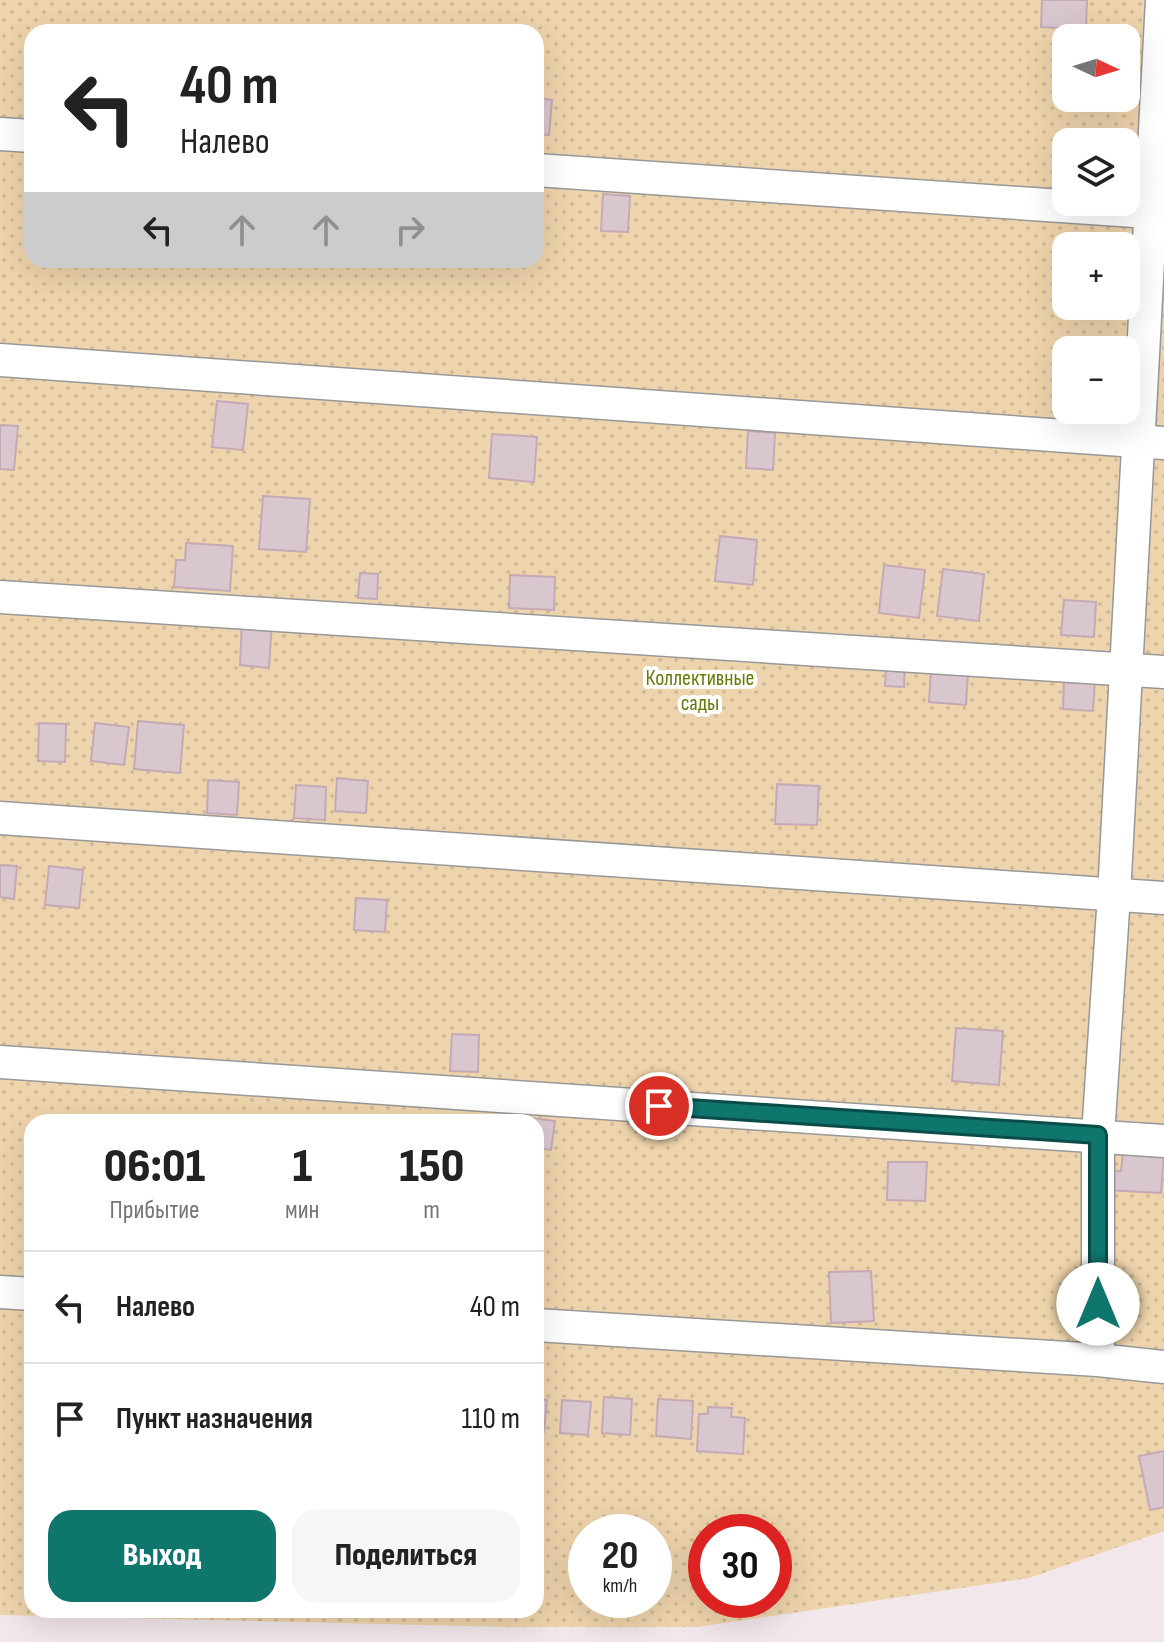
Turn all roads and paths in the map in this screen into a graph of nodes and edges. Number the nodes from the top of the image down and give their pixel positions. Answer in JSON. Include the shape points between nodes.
{"nodes":[{"id":1,"x":1162,"y":0,"type":"edge"},
{"id":2,"x":0,"y":134,"type":"edge"},
{"id":3,"x":24,"y":136,"type":"edge"},
{"id":4,"x":544,"y":171,"type":"edge"},
{"id":5,"x":1157,"y":213,"type":"edge"},
{"id":6,"x":0,"y":360,"type":"edge"},
{"id":7,"x":1151,"y":442,"type":"edge"},
{"id":8,"x":0,"y":597,"type":"edge"},
{"id":9,"x":1125,"y":669,"type":"junction"},
{"id":10,"x":1164,"y":672,"type":"edge"},
{"id":11,"x":0,"y":818,"type":"edge"},
{"id":12,"x":1114,"y":895,"type":"junction"},
{"id":13,"x":1164,"y":898,"type":"edge"},
{"id":14,"x":0,"y":1062,"type":"edge"},
{"id":15,"x":1098,"y":1135,"type":"junction"},
{"id":16,"x":1164,"y":1141,"type":"edge"},
{"id":17,"x":0,"y":1292,"type":"edge"},
{"id":18,"x":24,"y":1294,"type":"edge"},
{"id":19,"x":544,"y":1325,"type":"edge"},
{"id":20,"x":1098,"y":1360,"type":"junction"},
{"id":21,"x":1164,"y":1367,"type":"edge"}],
"edges":[{"from":1,"to":5,"type":"street"},
{"from":2,"to":3,"type":"street"},
{"from":4,"to":5,"type":"street"},
{"from":5,"to":7,"type":"street"},
{"from":6,"to":7,"type":"street"},
{"from":7,"to":9,"type":"street"},
{"from":8,"to":9,"type":"street"},
{"from":9,"to":10,"type":"street"},
{"from":9,"to":12,"type":"street"},
{"from":11,"to":12,"type":"street"},
{"from":12,"to":13,"type":"street"},
{"from":12,"to":15,"type":"street"},
{"from":14,"to":15,"type":"street"},
{"from":15,"to":16,"type":"street"},
{"from":15,"to":20,"type":"street"},
{"from":17,"to":18,"type":"street"},
{"from":19,"to":20,"type":"street"},
{"from":20,"to":21,"type":"street"}]}
